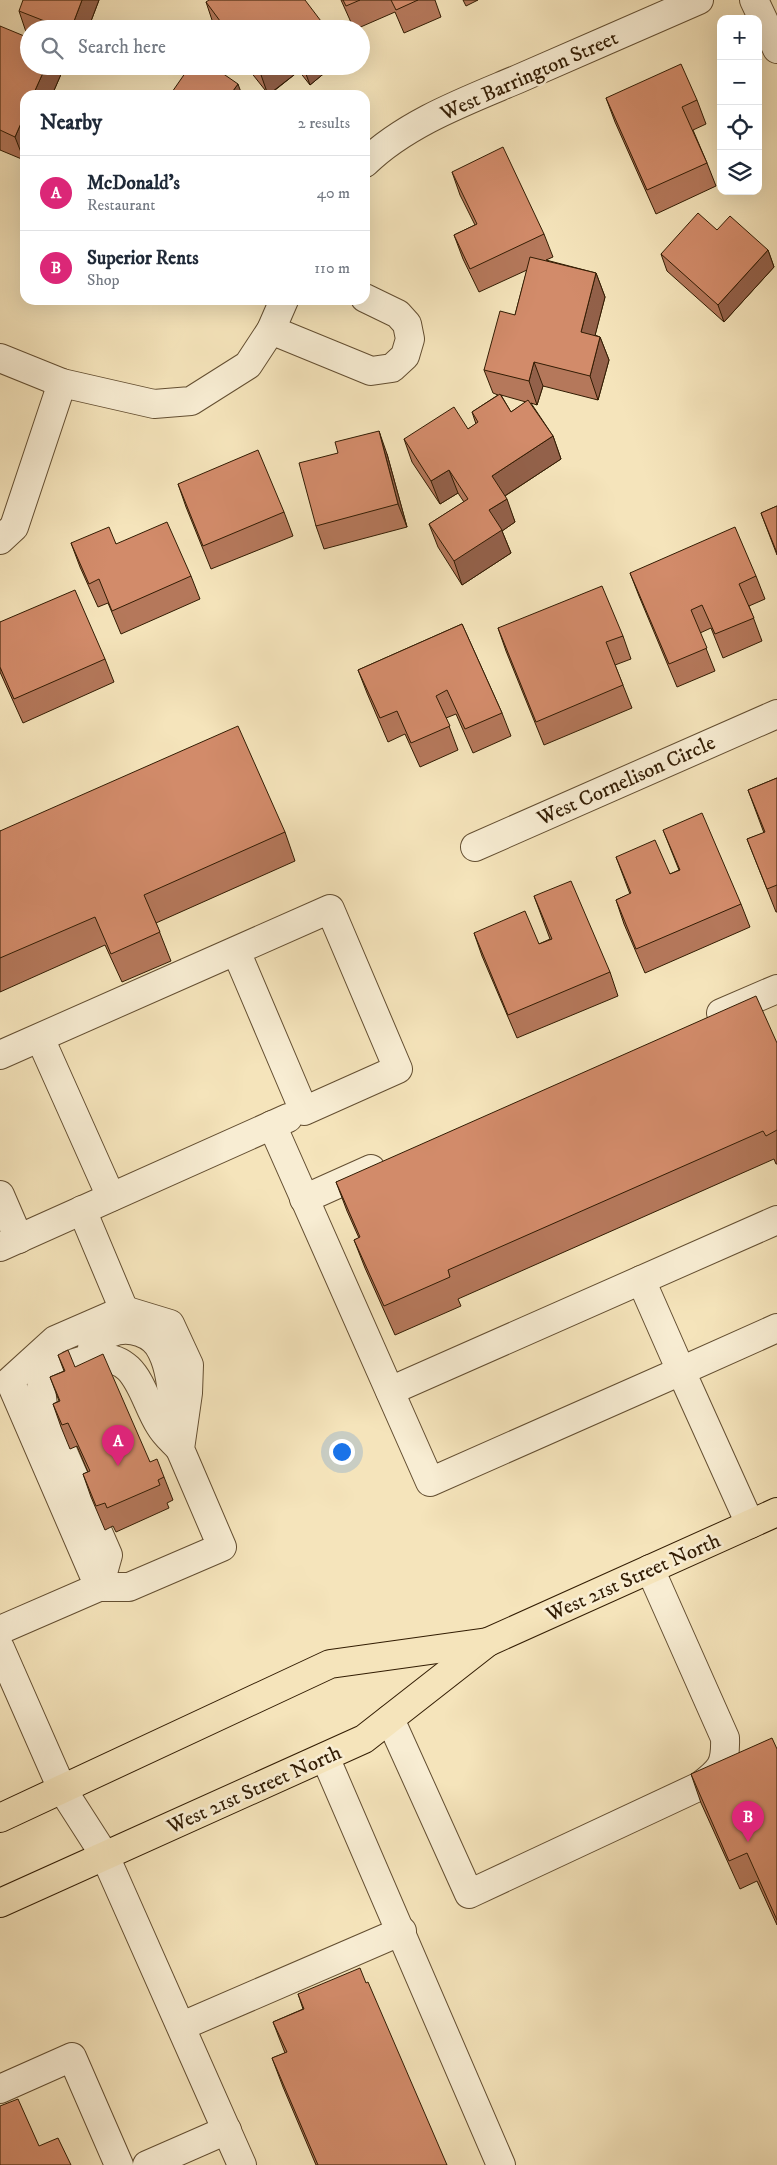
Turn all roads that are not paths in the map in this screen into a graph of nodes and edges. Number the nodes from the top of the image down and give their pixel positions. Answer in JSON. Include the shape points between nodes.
{"nodes":[{"id":1,"x":699,"y":0,"type":"edge"},
{"id":2,"x":754,"y":0,"type":"edge"},
{"id":3,"x":777,"y":49,"type":"edge"},
{"id":4,"x":370,"y":158,"type":"edge"},
{"id":5,"x":370,"y":300,"type":"edge"},
{"id":6,"x":282,"y":305,"type":"edge"},
{"id":7,"x":271,"y":330,"type":"junction"},
{"id":8,"x":0,"y":358,"type":"edge"},
{"id":9,"x":62,"y":384,"type":"junction"},
{"id":10,"x":0,"y":540,"type":"edge"},
{"id":11,"x":777,"y":714,"type":"edge"},
{"id":12,"x":475,"y":847,"type":"dead end"},
{"id":13,"x":236,"y":951,"type":"junction"},
{"id":14,"x":777,"y":988,"type":"edge"},
{"id":15,"x":695,"y":1025,"type":"edge"},
{"id":16,"x":40,"y":1038,"type":"junction"},
{"id":17,"x":0,"y":1055,"type":"edge"},
{"id":18,"x":304,"y":1111,"type":"junction"},
{"id":19,"x":272,"y":1126,"type":"junction"},
{"id":20,"x":395,"y":1158,"type":"edge"},
{"id":21,"x":0,"y":1195,"type":"edge"},
{"id":22,"x":111,"y":1197,"type":"junction"},
{"id":23,"x":304,"y":1198,"type":"junction"},
{"id":24,"x":82,"y":1210,"type":"junction"},
{"id":25,"x":777,"y":1220,"type":"edge"},
{"id":26,"x":9,"y":1243,"type":"edge"},
{"id":27,"x":641,"y":1280,"type":"junction"},
{"id":28,"x":124,"y":1310,"type":"junction"},
{"id":29,"x":777,"y":1328,"type":"edge"},
{"id":30,"x":77,"y":1361,"type":"junction"},
{"id":31,"x":681,"y":1370,"type":"junction"},
{"id":32,"x":5,"y":1383,"type":"edge"},
{"id":33,"x":390,"y":1391,"type":"junction"},
{"id":34,"x":180,"y":1449,"type":"junction"},
{"id":35,"x":777,"y":1512,"type":"edge"},
{"id":36,"x":750,"y":1524,"type":"junction"},
{"id":37,"x":650,"y":1570,"type":"junction"},
{"id":38,"x":99,"y":1587,"type":"junction"},
{"id":39,"x":0,"y":1630,"type":"edge"},
{"id":40,"x":488,"y":1642,"type":"junction"},
{"id":41,"x":0,"y":1648,"type":"edge"},
{"id":42,"x":390,"y":1719,"type":"junction"},
{"id":43,"x":325,"y":1757,"type":"junction"},
{"id":44,"x":62,"y":1789,"type":"junction"},
{"id":45,"x":0,"y":1818,"type":"edge"},
{"id":46,"x":105,"y":1856,"type":"junction"},
{"id":47,"x":0,"y":1903,"type":"edge"},
{"id":48,"x":402,"y":1931,"type":"junction"},
{"id":49,"x":182,"y":2026,"type":"junction"},
{"id":50,"x":0,"y":2089,"type":"edge"},
{"id":51,"x":227,"y":2130,"type":"junction"},
{"id":52,"x":119,"y":2165,"type":"edge"},
{"id":53,"x":147,"y":2165,"type":"edge"},
{"id":54,"x":242,"y":2165,"type":"edge"},
{"id":55,"x":501,"y":2165,"type":"edge"}],
"edges":[{"from":1,"to":4,"type":"street","name":"West Barrington Street","via":[[466,101],[411,129]]},
{"from":2,"to":3,"type":"street"},
{"from":5,"to":7,"type":"street","via":[[398,314],[407,324],[410,339],[405,356],[392,368],[371,371]]},
{"from":6,"to":7,"type":"street"},
{"from":7,"to":9,"type":"street","via":[[248,365],[191,401],[154,404]]},
{"from":8,"to":9,"type":"street"},
{"from":9,"to":10,"type":"street","via":[[14,527]]},
{"from":11,"to":12,"type":"street","name":"West Cornelison Circle"},
{"from":13,"to":16,"type":"street"},
{"from":13,"to":18,"type":"street"},
{"from":13,"to":18,"type":"street","via":[[330,909],[398,1069]]},
{"from":14,"to":15,"type":"street"},
{"from":16,"to":17,"type":"street"},
{"from":16,"to":22,"type":"street"},
{"from":18,"to":19,"type":"street"},
{"from":19,"to":22,"type":"street"},
{"from":19,"to":23,"type":"street"},
{"from":20,"to":23,"type":"street"},
{"from":21,"to":26,"type":"street"},
{"from":22,"to":24,"type":"street"},
{"from":23,"to":33,"type":"street"},
{"from":24,"to":26,"type":"street"},
{"from":24,"to":28,"type":"street"},
{"from":25,"to":27,"type":"street"},
{"from":27,"to":31,"type":"street"},
{"from":27,"to":33,"type":"street"},
{"from":28,"to":32,"type":"street","via":[[56,1340]]},
{"from":28,"to":34,"type":"street","via":[[170,1324],[189,1365]]},
{"from":29,"to":31,"type":"street"},
{"from":30,"to":34,"type":"street","via":[[102,1357],[122,1363],[141,1383],[160,1426]]},
{"from":30,"to":34,"type":"street","via":[[109,1333],[132,1330],[149,1336],[162,1352],[167,1369]]},
{"from":30,"to":38,"type":"street","via":[[55,1372],[41,1388],[43,1406],[108,1555]]},
{"from":31,"to":33,"type":"street","via":[[430,1482]]},
{"from":31,"to":36,"type":"street"},
{"from":32,"to":38,"type":"street"},
{"from":34,"to":38,"type":"street","via":[[222,1546],[128,1587]]},
{"from":35,"to":36,"type":"main road","name":"West 21st Street North"},
{"from":36,"to":37,"type":"main road","name":"West 21st Street North"},
{"from":37,"to":40,"type":"main road","name":"West 21st Street North"},
{"from":37,"to":42,"type":"street","via":[[725,1738],[726,1756],[722,1765],[700,1786],[469,1894]]},
{"from":38,"to":39,"type":"street"},
{"from":40,"to":42,"type":"main road","name":"West 21st Street North"},
{"from":40,"to":44,"type":"main road","name":"West 21st Street North","via":[[330,1664]]},
{"from":41,"to":44,"type":"street"},
{"from":42,"to":43,"type":"main road","name":"West 21st Street North","via":[[364,1739]]},
{"from":43,"to":46,"type":"main road","name":"West 21st Street North"},
{"from":43,"to":48,"type":"street"},
{"from":44,"to":45,"type":"main road","name":"West 21st Street North"},
{"from":44,"to":46,"type":"street"},
{"from":46,"to":47,"type":"main road","name":"West 21st Street North"},
{"from":46,"to":49,"type":"street"},
{"from":48,"to":49,"type":"street"},
{"from":48,"to":55,"type":"street"},
{"from":49,"to":51,"type":"street"},
{"from":50,"to":52,"type":"street","via":[[72,2058]]},
{"from":51,"to":53,"type":"street"},
{"from":51,"to":54,"type":"street"}]}
